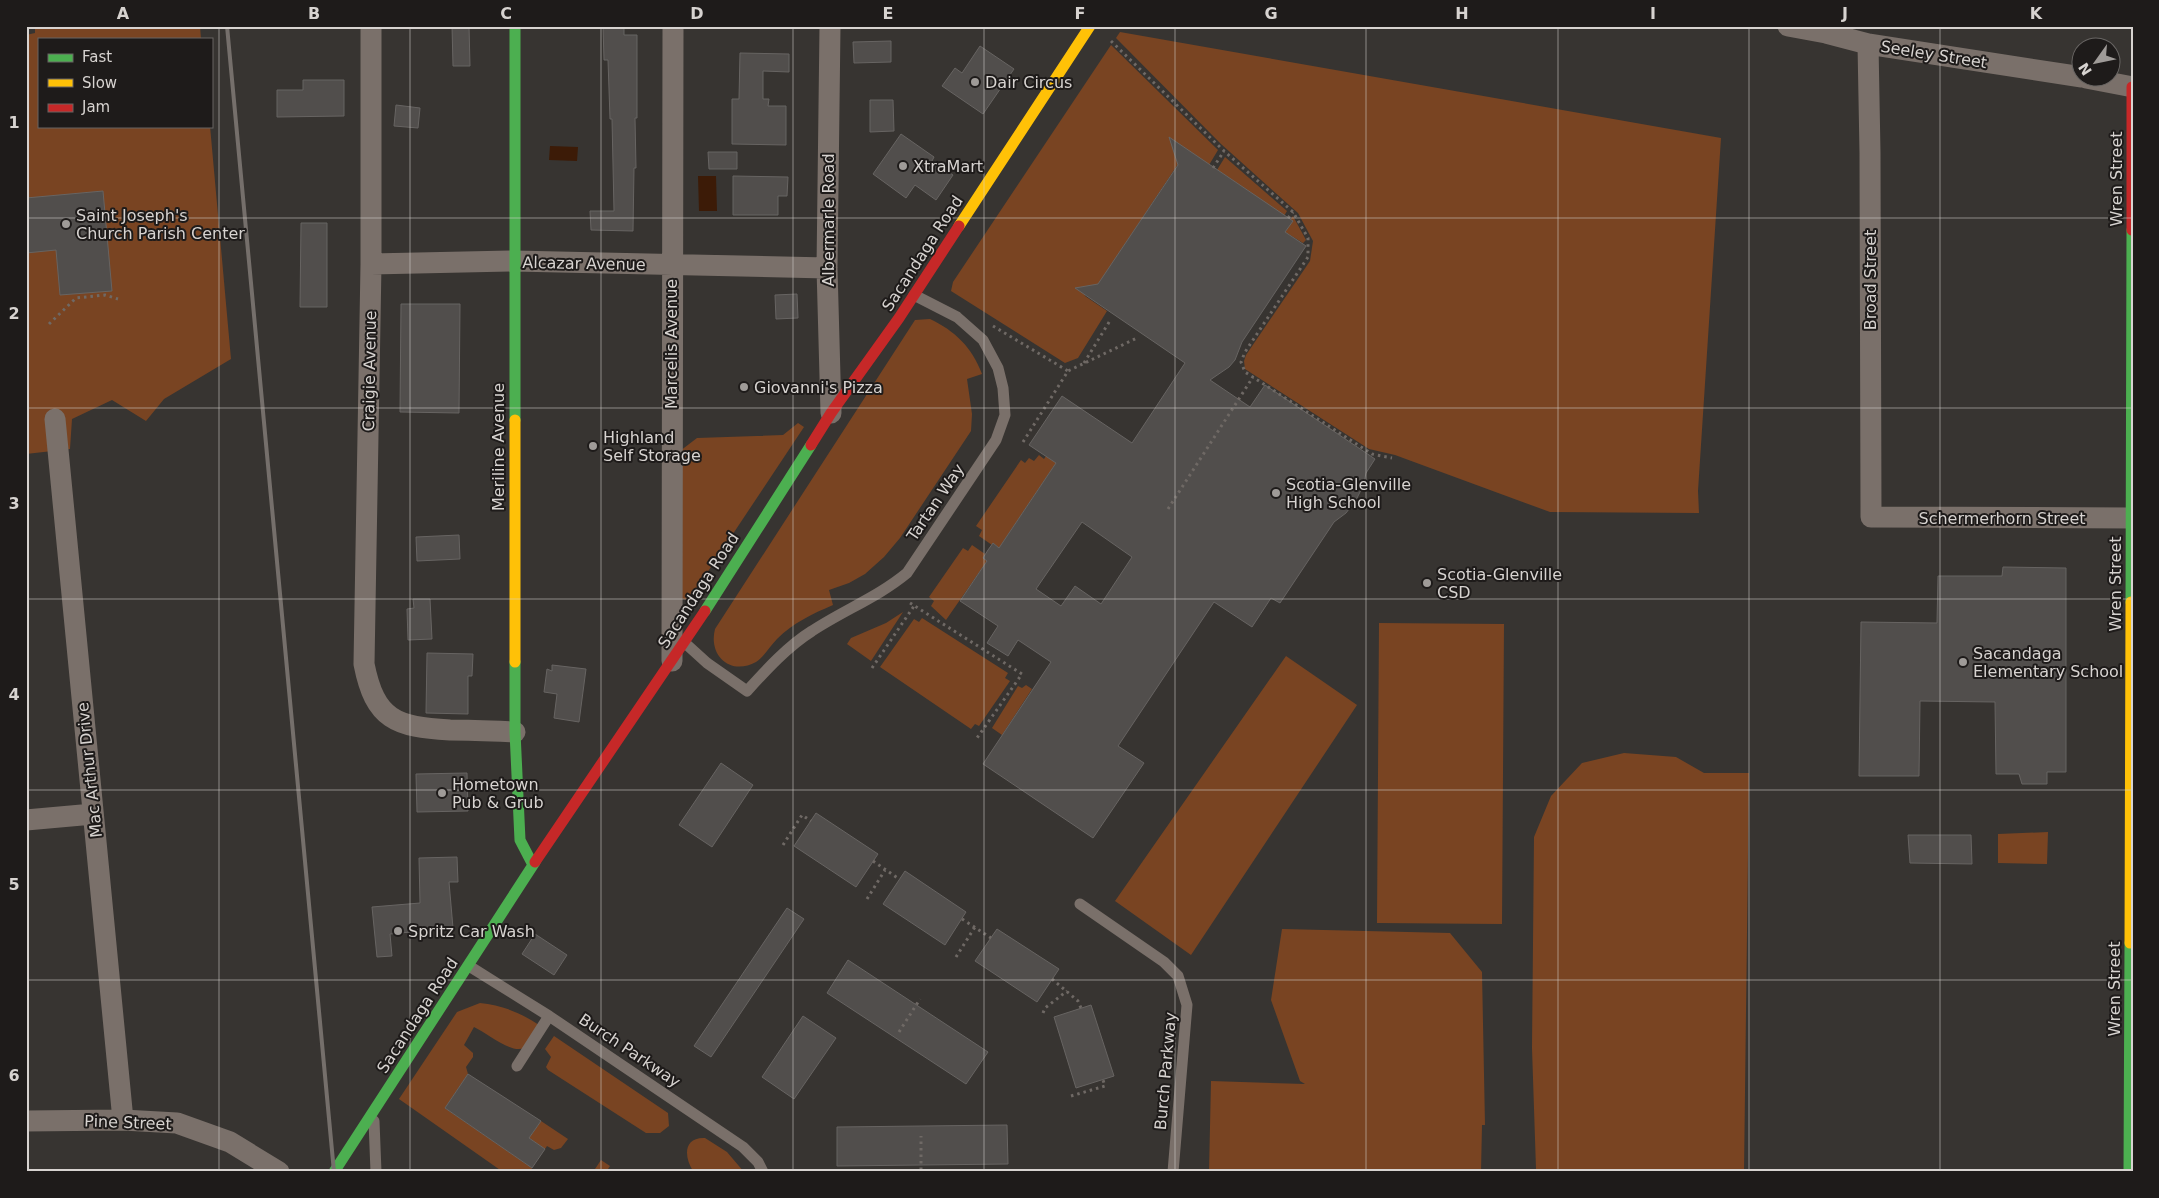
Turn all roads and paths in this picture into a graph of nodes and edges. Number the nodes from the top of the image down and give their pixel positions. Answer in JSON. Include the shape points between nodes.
{"nodes":[{"id":1,"x":371,"y":26,"type":"edge"},
{"id":2,"x":515,"y":26,"type":"edge"},
{"id":3,"x":673,"y":26,"type":"edge"},
{"id":4,"x":830,"y":26,"type":"edge"},
{"id":5,"x":1090,"y":26,"type":"edge"},
{"id":6,"x":1788,"y":26,"type":"edge"},
{"id":7,"x":1827,"y":30,"type":"edge"},
{"id":8,"x":1111,"y":41,"type":"dead end"},
{"id":9,"x":1868,"y":44,"type":"junction"},
{"id":10,"x":2072,"y":75,"type":"edge"},
{"id":11,"x":2132,"y":87,"type":"edge"},
{"id":12,"x":1224,"y":151,"type":"junction"},
{"id":13,"x":1214,"y":168,"type":"dead end"},
{"id":14,"x":1293,"y":212,"type":"junction"},
{"id":15,"x":1288,"y":218,"type":"dead end"},
{"id":16,"x":514,"y":261,"type":"junction"},
{"id":17,"x":371,"y":264,"type":"junction"},
{"id":18,"x":671,"y":264,"type":"junction"},
{"id":19,"x":827,"y":268,"type":"junction"},
{"id":20,"x":914,"y":296,"type":"junction"},
{"id":21,"x":118,"y":299,"type":"dead end"},
{"id":22,"x":1111,"y":319,"type":"dead end"},
{"id":23,"x":49,"y":324,"type":"dead end"},
{"id":24,"x":993,"y":326,"type":"dead end"},
{"id":25,"x":1137,"y":338,"type":"dead end"},
{"id":26,"x":1083,"y":364,"type":"junction"},
{"id":27,"x":1068,"y":371,"type":"junction"},
{"id":28,"x":1253,"y":377,"type":"junction"},
{"id":29,"x":831,"y":413,"type":"junction"},
{"id":30,"x":55,"y":419,"type":"dead end"},
{"id":31,"x":1023,"y":442,"type":"dead end"},
{"id":32,"x":1392,"y":458,"type":"dead end"},
{"id":33,"x":1168,"y":508,"type":"dead end"},
{"id":34,"x":1871,"y":517,"type":"joint"},
{"id":35,"x":2132,"y":518,"type":"edge"},
{"id":36,"x":910,"y":603,"type":"dead end"},
{"id":37,"x":914,"y":606,"type":"junction"},
{"id":38,"x":685,"y":643,"type":"junction"},
{"id":39,"x":672,"y":661,"type":"junction"},
{"id":40,"x":872,"y":668,"type":"dead end"},
{"id":41,"x":515,"y":732,"type":"junction"},
{"id":42,"x":977,"y":738,"type":"dead end"},
{"id":43,"x":93,"y":814,"type":"junction"},
{"id":44,"x":26,"y":820,"type":"edge"},
{"id":45,"x":811,"y":821,"type":"dead end"},
{"id":46,"x":783,"y":845,"type":"dead end"},
{"id":47,"x":873,"y":861,"type":"dead end"},
{"id":48,"x":533,"y":865,"type":"junction"},
{"id":49,"x":885,"y":870,"type":"junction"},
{"id":50,"x":899,"y":879,"type":"dead end"},
{"id":51,"x":867,"y":899,"type":"dead end"},
{"id":52,"x":1080,"y":904,"type":"dead end"},
{"id":53,"x":962,"y":919,"type":"dead end"},
{"id":54,"x":974,"y":927,"type":"junction"},
{"id":55,"x":991,"y":938,"type":"dead end"},
{"id":56,"x":956,"y":957,"type":"dead end"},
{"id":57,"x":469,"y":966,"type":"junction"},
{"id":58,"x":1052,"y":979,"type":"dead end"},
{"id":59,"x":1067,"y":991,"type":"junction"},
{"id":60,"x":920,"y":999,"type":"dead end"},
{"id":61,"x":1081,"y":1008,"type":"dead end"},
{"id":62,"x":1043,"y":1013,"type":"dead end"},
{"id":63,"x":549,"y":1016,"type":"junction"},
{"id":64,"x":899,"y":1032,"type":"dead end"},
{"id":65,"x":517,"y":1066,"type":"dead end"},
{"id":66,"x":1103,"y":1080,"type":"dead end"},
{"id":67,"x":1072,"y":1096,"type":"dead end"},
{"id":68,"x":374,"y":1110,"type":"junction"},
{"id":69,"x":123,"y":1120,"type":"junction"},
{"id":70,"x":26,"y":1121,"type":"edge"},
{"id":71,"x":921,"y":1136,"type":"dead end"},
{"id":72,"x":921,"y":1170,"type":"dead end"},
{"id":73,"x":279,"y":1172,"type":"edge"},
{"id":74,"x":334,"y":1172,"type":"edge"},
{"id":75,"x":376,"y":1172,"type":"edge"},
{"id":76,"x":763,"y":1172,"type":"edge"},
{"id":77,"x":1173,"y":1172,"type":"edge"},
{"id":78,"x":2129,"y":1172,"type":"edge"}],
"edges":[{"from":1,"to":17,"type":"street","name":"Craigie Avenue"},
{"from":2,"to":16,"type":"street","name":"Meriline Avenue"},
{"from":3,"to":18,"type":"street","name":"Marcelis Avenue"},
{"from":4,"to":19,"type":"street","name":"Albermarle Road"},
{"from":5,"to":20,"type":"street","name":"Sacandaga Road"},
{"from":6,"to":7,"type":"street","name":"Seeley Street"},
{"from":7,"to":9,"type":"street","name":"Seeley Street"},
{"from":8,"to":12,"type":"path"},
{"from":9,"to":10,"type":"street","name":"Seeley Street"},
{"from":9,"to":34,"type":"street","name":"Broad Street"},
{"from":11,"to":35,"type":"street","name":"Wren Street"},
{"from":12,"to":13,"type":"path"},
{"from":12,"to":14,"type":"path"},
{"from":14,"to":15,"type":"path"},
{"from":14,"to":28,"type":"path","via":[[1308,238],[1308,257],[1245,352],[1241,362],[1244,372]]},
{"from":16,"to":17,"type":"street","name":"Alcazar Avenue"},
{"from":16,"to":18,"type":"street","name":"Alcazar Avenue"},
{"from":16,"to":41,"type":"street","name":"Meriline Avenue"},
{"from":17,"to":41,"type":"street","name":"Craigie Avenue","via":[[364,664],[372,696],[383,712],[401,724],[419,728]]},
{"from":18,"to":19,"type":"street","name":"Alcazar Avenue"},
{"from":18,"to":39,"type":"street","name":"Marcelis Avenue"},
{"from":19,"to":29,"type":"street","name":"Albermarle Road"},
{"from":20,"to":29,"type":"street","name":"Sacandaga Road"},
{"from":20,"to":38,"type":"lane","name":"Tartan Way","via":[[957,317],[983,340],[998,368],[1003,388],[1005,415],[996,440],[908,573],[888,589],[810,632],[747,691]]},
{"from":21,"to":23,"type":"path","via":[[106,295],[76,298]]},
{"from":22,"to":26,"type":"path"},
{"from":24,"to":27,"type":"path"},
{"from":25,"to":26,"type":"path"},
{"from":26,"to":27,"type":"path"},
{"from":27,"to":31,"type":"path"},
{"from":28,"to":32,"type":"path","via":[[1372,454]]},
{"from":28,"to":33,"type":"path"},
{"from":29,"to":38,"type":"street","name":"Sacandaga Road"},
{"from":30,"to":43,"type":"street","name":"Mac Arthur Drive"},
{"from":34,"to":35,"type":"street","name":"Schermerhorn Street"},
{"from":35,"to":78,"type":"street","name":"Wren Street"},
{"from":36,"to":37,"type":"path"},
{"from":37,"to":40,"type":"path"},
{"from":37,"to":42,"type":"path","via":[[1022,674]]},
{"from":38,"to":39,"type":"street","name":"Sacandaga Road"},
{"from":39,"to":48,"type":"street","name":"Sacandaga Road"},
{"from":41,"to":48,"type":"street","name":"Meriline Avenue","via":[[520,840]]},
{"from":43,"to":44,"type":"street"},
{"from":43,"to":69,"type":"street","name":"Mac Arthur Drive"},
{"from":45,"to":46,"type":"path","via":[[802,815]]},
{"from":47,"to":49,"type":"path"},
{"from":48,"to":57,"type":"street","name":"Sacandaga Road"},
{"from":49,"to":50,"type":"path"},
{"from":49,"to":51,"type":"path"},
{"from":52,"to":77,"type":"lane","name":"Burch Parkway","via":[[1164,962],[1178,976],[1186,1005]]},
{"from":53,"to":54,"type":"path"},
{"from":54,"to":55,"type":"path"},
{"from":54,"to":56,"type":"path"},
{"from":57,"to":63,"type":"lane","name":"Burch Parkway"},
{"from":57,"to":68,"type":"street","name":"Sacandaga Road"},
{"from":58,"to":59,"type":"path"},
{"from":59,"to":61,"type":"path","via":[[1078,1000]]},
{"from":59,"to":62,"type":"path"},
{"from":60,"to":64,"type":"path"},
{"from":63,"to":65,"type":"lane"},
{"from":63,"to":76,"type":"lane","name":"Burch Parkway","via":[[743,1146]]},
{"from":66,"to":67,"type":"path","via":[[1105,1086]]},
{"from":68,"to":74,"type":"street","name":"Sacandaga Road"},
{"from":68,"to":75,"type":"lane"},
{"from":69,"to":70,"type":"street","name":"Pine Street"},
{"from":69,"to":73,"type":"street","name":"Pine Street","via":[[177,1123],[230,1142]]},
{"from":71,"to":72,"type":"path"}]}
